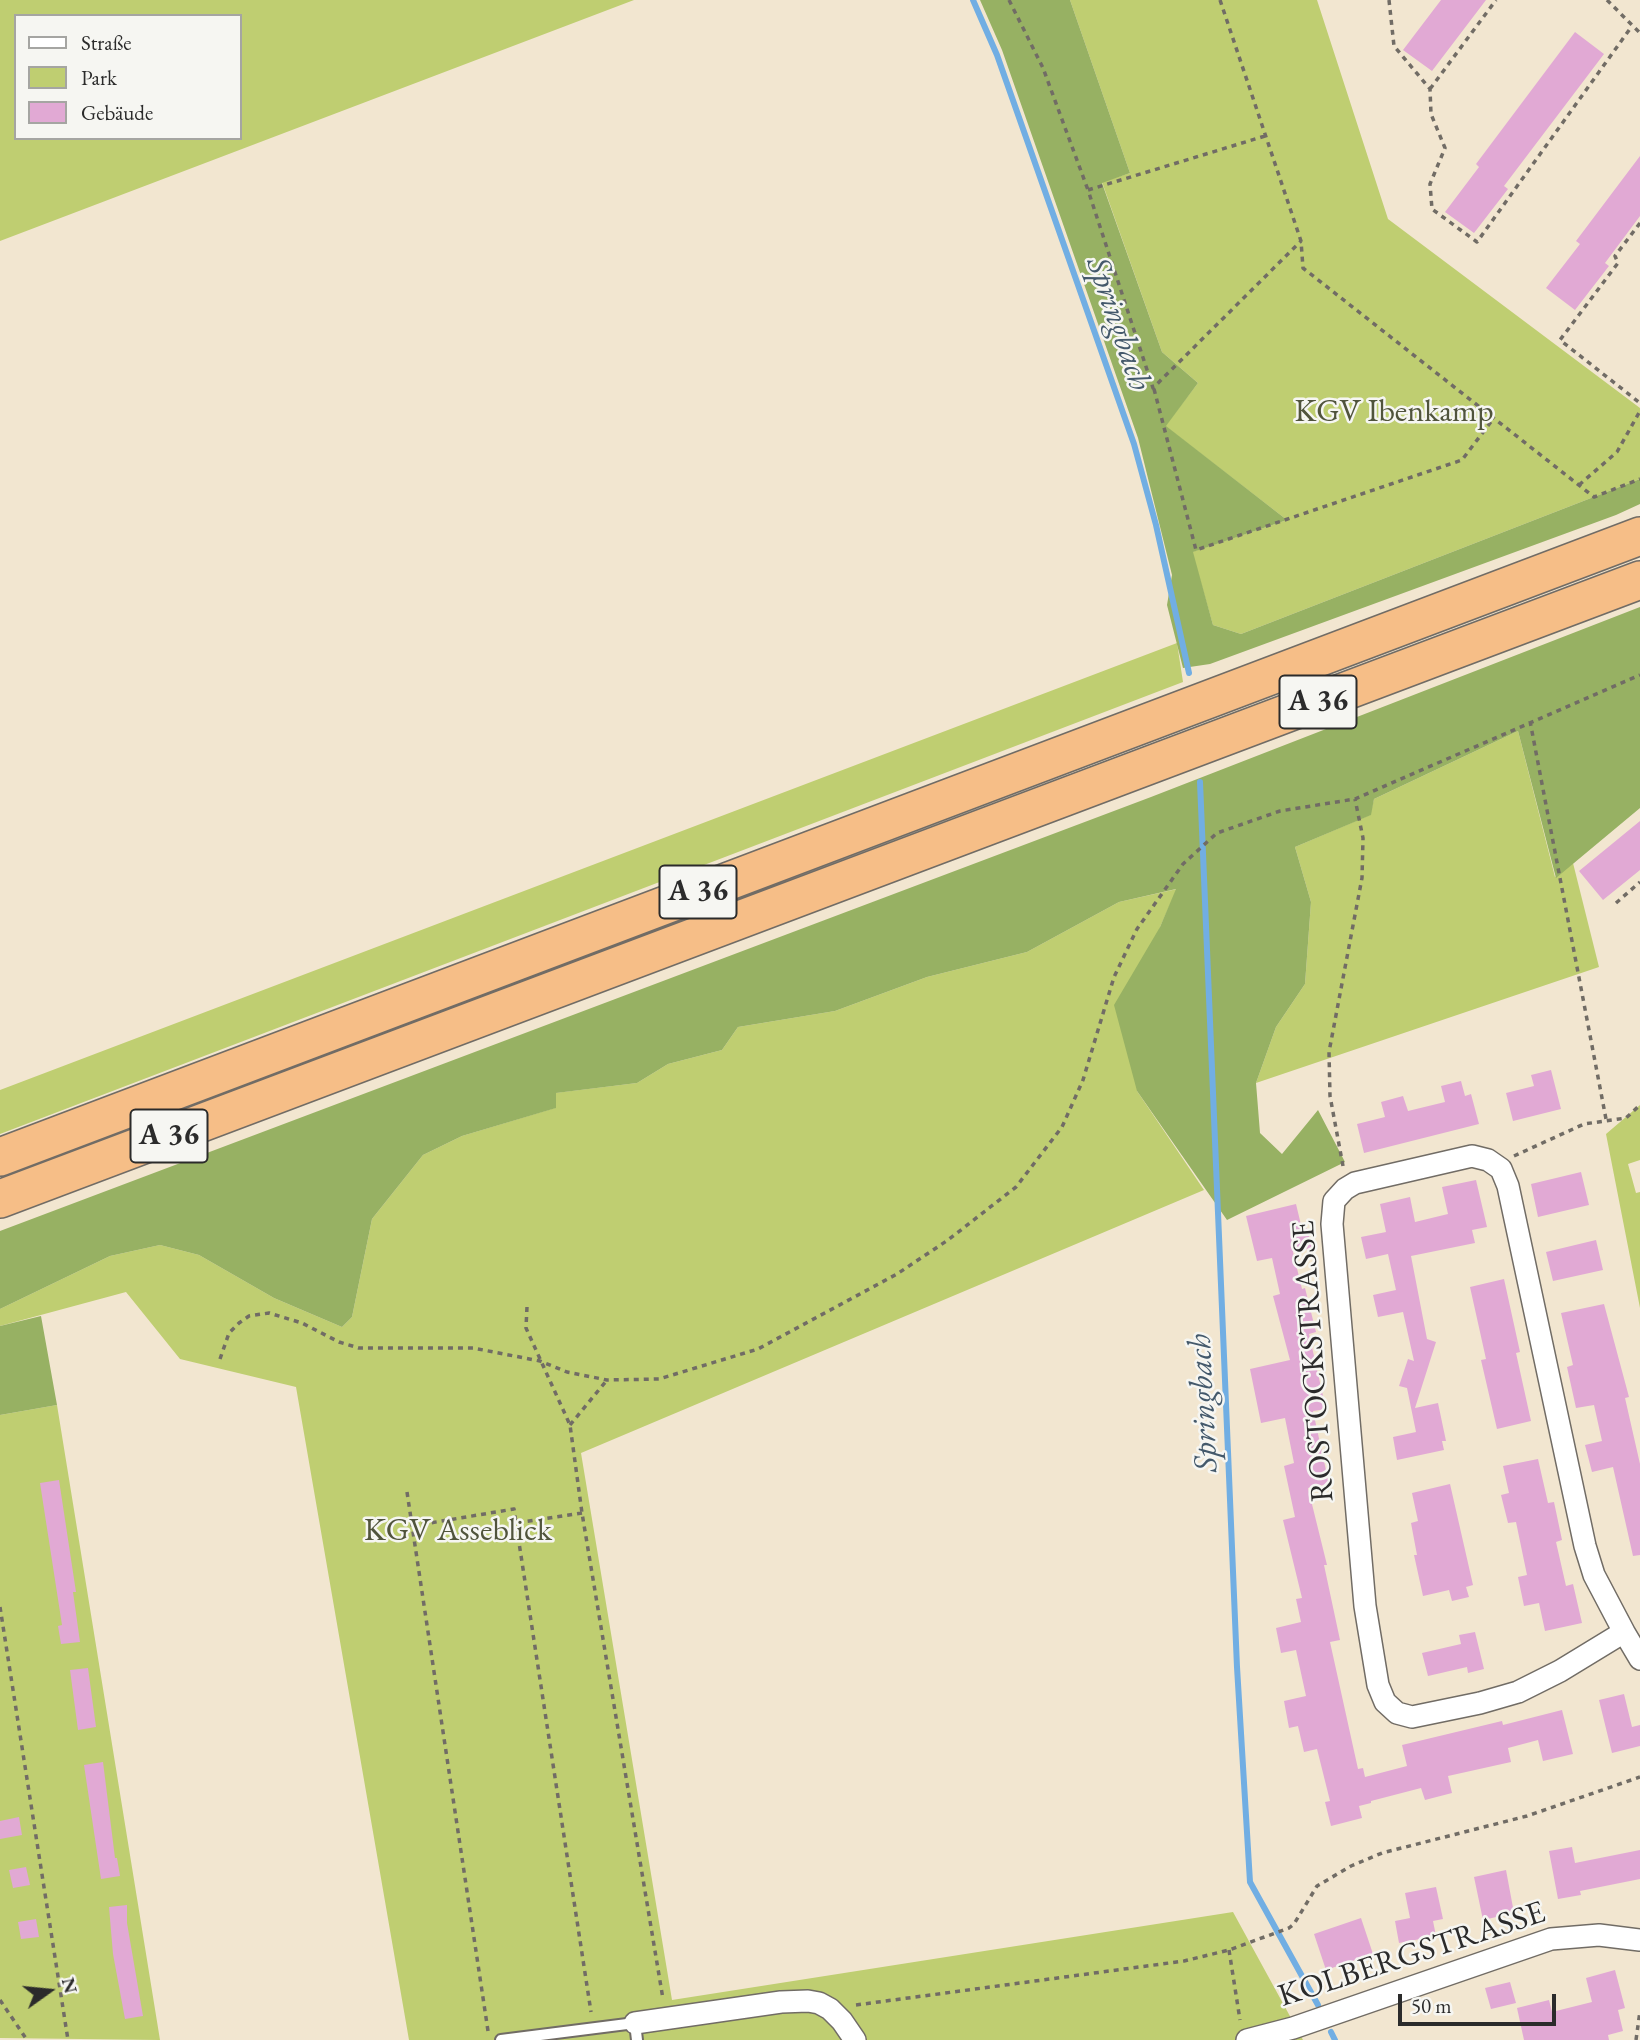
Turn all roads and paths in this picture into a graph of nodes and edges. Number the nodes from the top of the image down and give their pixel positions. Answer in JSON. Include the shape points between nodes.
{"nodes":[{"id":1,"x":1009,"y":0,"type":"edge"},
{"id":2,"x":1220,"y":0,"type":"edge"},
{"id":3,"x":1389,"y":0,"type":"edge"},
{"id":4,"x":1496,"y":0,"type":"edge"},
{"id":5,"x":1607,"y":0,"type":"edge"},
{"id":6,"x":1632,"y":26,"type":"junction"},
{"id":7,"x":1640,"y":33,"type":"edge"},
{"id":8,"x":1430,"y":89,"type":"junction"},
{"id":9,"x":1265,"y":136,"type":"junction"},
{"id":10,"x":1088,"y":190,"type":"junction"},
{"id":11,"x":1640,"y":223,"type":"edge"},
{"id":12,"x":1301,"y":241,"type":"junction"},
{"id":13,"x":1153,"y":388,"type":"junction"},
{"id":14,"x":1640,"y":403,"type":"edge"},
{"id":15,"x":1640,"y":411,"type":"edge"},
{"id":16,"x":1493,"y":419,"type":"junction"},
{"id":17,"x":1640,"y":479,"type":"edge"},
{"id":18,"x":1579,"y":485,"type":"junction"},
{"id":19,"x":1640,"y":526,"type":"edge"},
{"id":20,"x":1640,"y":536,"type":"edge"},
{"id":21,"x":1602,"y":550,"type":"junction"},
{"id":22,"x":1640,"y":580,"type":"edge"},
{"id":23,"x":1640,"y":595,"type":"edge"},
{"id":24,"x":1568,"y":608,"type":"junction"},
{"id":25,"x":1640,"y":675,"type":"edge"},
{"id":26,"x":1530,"y":721,"type":"junction"},
{"id":27,"x":1355,"y":799,"type":"junction"},
{"id":28,"x":1640,"y":883,"type":"edge"},
{"id":29,"x":1615,"y":903,"type":"dead end"},
{"id":30,"x":1640,"y":1105,"type":"edge"},
{"id":31,"x":0,"y":1157,"type":"edge"},
{"id":32,"x":1343,"y":1170,"type":"dead end"},
{"id":33,"x":0,"y":1199,"type":"edge"},
{"id":34,"x":527,"y":1307,"type":"dead end"},
{"id":35,"x":220,"y":1359,"type":"dead end"},
{"id":36,"x":540,"y":1361,"type":"junction"},
{"id":37,"x":607,"y":1380,"type":"junction"},
{"id":38,"x":570,"y":1425,"type":"junction"},
{"id":39,"x":407,"y":1492,"type":"dead end"},
{"id":40,"x":582,"y":1513,"type":"junction"},
{"id":41,"x":516,"y":1523,"type":"junction"},
{"id":42,"x":412,"y":1526,"type":"junction"},
{"id":43,"x":0,"y":1607,"type":"edge"},
{"id":44,"x":1623,"y":1632,"type":"junction"},
{"id":45,"x":1640,"y":1659,"type":"edge"},
{"id":46,"x":1640,"y":1777,"type":"edge"},
{"id":47,"x":1640,"y":1940,"type":"edge"},
{"id":48,"x":1229,"y":1950,"type":"junction"},
{"id":49,"x":0,"y":2000,"type":"edge"},
{"id":50,"x":830,"y":2009,"type":"junction"},
{"id":51,"x":1640,"y":2011,"type":"edge"},
{"id":52,"x":666,"y":2019,"type":"junction"},
{"id":53,"x":593,"y":2029,"type":"junction"},
{"id":54,"x":636,"y":2032,"type":"edge"},
{"id":55,"x":1244,"y":2034,"type":"edge"},
{"id":56,"x":27,"y":2040,"type":"edge"},
{"id":57,"x":68,"y":2040,"type":"edge"},
{"id":58,"x":490,"y":2040,"type":"edge"},
{"id":59,"x":501,"y":2040,"type":"edge"},
{"id":60,"x":855,"y":2040,"type":"edge"},
{"id":61,"x":1636,"y":2040,"type":"edge"}],
"edges":[{"from":1,"to":10,"type":"path","via":[[1043,68]]},
{"from":2,"to":9,"type":"path"},
{"from":3,"to":8,"type":"path","via":[[1394,46]]},
{"from":4,"to":8,"type":"path"},
{"from":5,"to":6,"type":"path"},
{"from":6,"to":7,"type":"path"},
{"from":6,"to":8,"type":"path","via":[[1477,242],[1432,209],[1430,184],[1445,148],[1431,114]]},
{"from":9,"to":10,"type":"path"},
{"from":9,"to":12,"type":"path"},
{"from":10,"to":13,"type":"path"},
{"from":11,"to":14,"type":"path","via":[[1615,256],[1618,263],[1560,340]]},
{"from":12,"to":13,"type":"path"},
{"from":12,"to":16,"type":"path","via":[[1303,268]]},
{"from":13,"to":16,"type":"path","via":[[1196,550],[1462,460]]},
{"from":15,"to":18,"type":"path","via":[[1617,452]]},
{"from":16,"to":18,"type":"path"},
{"from":17,"to":18,"type":"path","via":[[1594,498]]},
{"from":19,"to":21,"type":"highway"},
{"from":20,"to":21,"type":"highway","number":"A 36"},
{"from":21,"to":31,"type":"highway","number":"A 36"},
{"from":22,"to":24,"type":"highway","number":"A 36"},
{"from":23,"to":24,"type":"highway"},
{"from":24,"to":33,"type":"highway","number":"A 36"},
{"from":25,"to":26,"type":"path"},
{"from":26,"to":27,"type":"path"},
{"from":26,"to":30,"type":"path","via":[[1606,1119],[1626,1118]]},
{"from":27,"to":32,"type":"path","via":[[1363,838],[1362,878],[1329,1052],[1330,1096]]},
{"from":27,"to":37,"type":"path","via":[[1280,811],[1217,833],[1183,864],[1138,929],[1114,976],[1083,1080],[1062,1127],[1016,1187],[948,1240],[897,1274],[758,1349],[659,1379]]},
{"from":28,"to":29,"type":"path"},
{"from":34,"to":36,"type":"path","via":[[526,1328]]},
{"from":35,"to":36,"type":"path","via":[[229,1333],[239,1323],[269,1313],[359,1348],[473,1348]]},
{"from":36,"to":37,"type":"path"},
{"from":36,"to":38,"type":"path"},
{"from":37,"to":38,"type":"path"},
{"from":38,"to":40,"type":"path"},
{"from":39,"to":42,"type":"path"},
{"from":40,"to":41,"type":"path"},
{"from":40,"to":52,"type":"path"},
{"from":41,"to":42,"type":"path","via":[[514,1509]]},
{"from":41,"to":53,"type":"path"},
{"from":42,"to":58,"type":"path"},
{"from":43,"to":57,"type":"path"},
{"from":44,"to":44,"type":"street","name":"ROSTOCKSTRASSE","via":[[1585,1546],[1501,1169],[1472,1156],[1354,1183],[1334,1201],[1332,1224],[1366,1606],[1378,1685],[1385,1702],[1397,1713],[1412,1717],[1518,1692]]},
{"from":44,"to":45,"type":"street","name":"ROSTOCKSTRASSE"},
{"from":46,"to":48,"type":"path","via":[[1527,1816],[1382,1853],[1351,1866],[1317,1886],[1289,1928]]},
{"from":47,"to":55,"type":"street","name":"KOLBERGSTRASSE","via":[[1599,1936],[1551,1940],[1293,2028]]},
{"from":48,"to":50,"type":"path","via":[[1184,1961]]},
{"from":48,"to":55,"type":"path"},
{"from":49,"to":56,"type":"path"},
{"from":50,"to":52,"type":"street","via":[[808,2001],[781,2002]]},
{"from":50,"to":60,"type":"street"},
{"from":51,"to":61,"type":"path"},
{"from":52,"to":54,"type":"street"},
{"from":53,"to":54,"type":"lane"},
{"from":53,"to":59,"type":"lane"}]}
